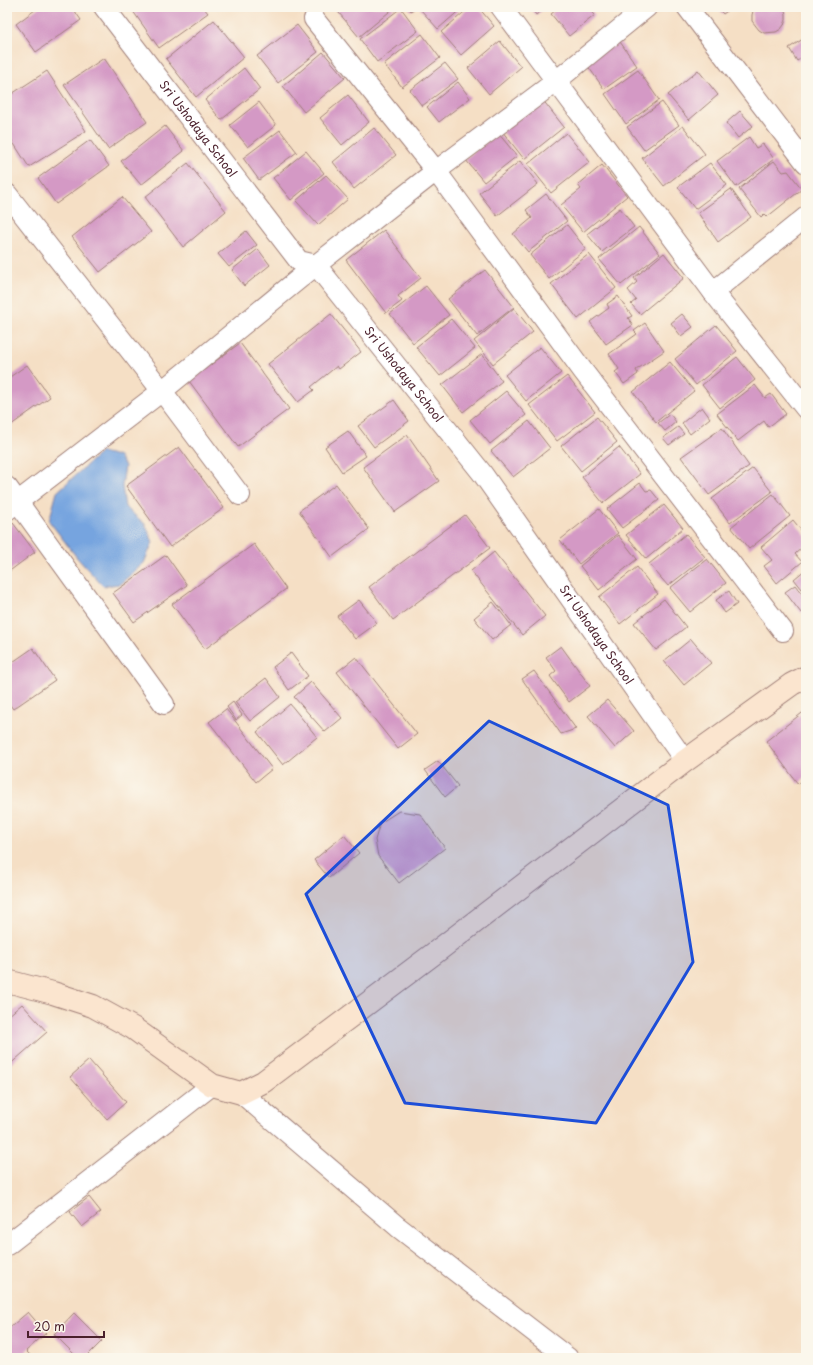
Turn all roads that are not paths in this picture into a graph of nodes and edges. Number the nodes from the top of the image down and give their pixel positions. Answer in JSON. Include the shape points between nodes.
{"nodes":[{"id":1,"x":104,"y":7,"type":"edge"},
{"id":2,"x":501,"y":7,"type":"edge"},
{"id":3,"x":647,"y":7,"type":"edge"},
{"id":4,"x":686,"y":7,"type":"edge"},
{"id":5,"x":314,"y":20,"type":"dead end"},
{"id":6,"x":555,"y":82,"type":"junction"},
{"id":7,"x":806,"y":163,"type":"edge"},
{"id":8,"x":436,"y":171,"type":"junction"},
{"id":9,"x":7,"y":194,"type":"edge"},
{"id":10,"x":806,"y":217,"type":"edge"},
{"id":11,"x":316,"y":265,"type":"junction"},
{"id":12,"x":713,"y":292,"type":"junction"},
{"id":13,"x":162,"y":391,"type":"junction"},
{"id":14,"x":806,"y":408,"type":"edge"},
{"id":15,"x":240,"y":495,"type":"dead end"},
{"id":16,"x":11,"y":500,"type":"edge"},
{"id":17,"x":783,"y":631,"type":"dead end"},
{"id":18,"x":806,"y":677,"type":"edge"},
{"id":19,"x":164,"y":704,"type":"dead end"},
{"id":20,"x":685,"y":761,"type":"junction"},
{"id":21,"x":7,"y":981,"type":"edge"},
{"id":22,"x":212,"y":1085,"type":"junction"},
{"id":23,"x":241,"y":1093,"type":"junction"},
{"id":24,"x":7,"y":1245,"type":"edge"},
{"id":25,"x":568,"y":1358,"type":"edge"}],
"edges":[{"from":1,"to":11,"type":"street","name":"Sri Ushodaya School","via":[[299,261]]},
{"from":2,"to":6,"type":"street"},
{"from":3,"to":6,"type":"street"},
{"from":4,"to":7,"type":"street"},
{"from":5,"to":8,"type":"street"},
{"from":6,"to":8,"type":"street"},
{"from":6,"to":12,"type":"street"},
{"from":8,"to":11,"type":"street"},
{"from":8,"to":17,"type":"street","via":[[583,370]]},
{"from":9,"to":13,"type":"street"},
{"from":10,"to":12,"type":"street"},
{"from":11,"to":13,"type":"street"},
{"from":11,"to":20,"type":"street","name":"Sri Ushodaya School","via":[[482,473]]},
{"from":12,"to":14,"type":"street"},
{"from":13,"to":15,"type":"street"},
{"from":13,"to":16,"type":"street"},
{"from":16,"to":19,"type":"street"},
{"from":18,"to":20,"type":"street","via":[[792,684]]},
{"from":20,"to":23,"type":"street","via":[[269,1078]]},
{"from":21,"to":22,"type":"street","via":[[94,1006],[133,1028]]},
{"from":22,"to":23,"type":"street"},
{"from":22,"to":24,"type":"street"},
{"from":23,"to":25,"type":"street","via":[[398,1227]]}]}
